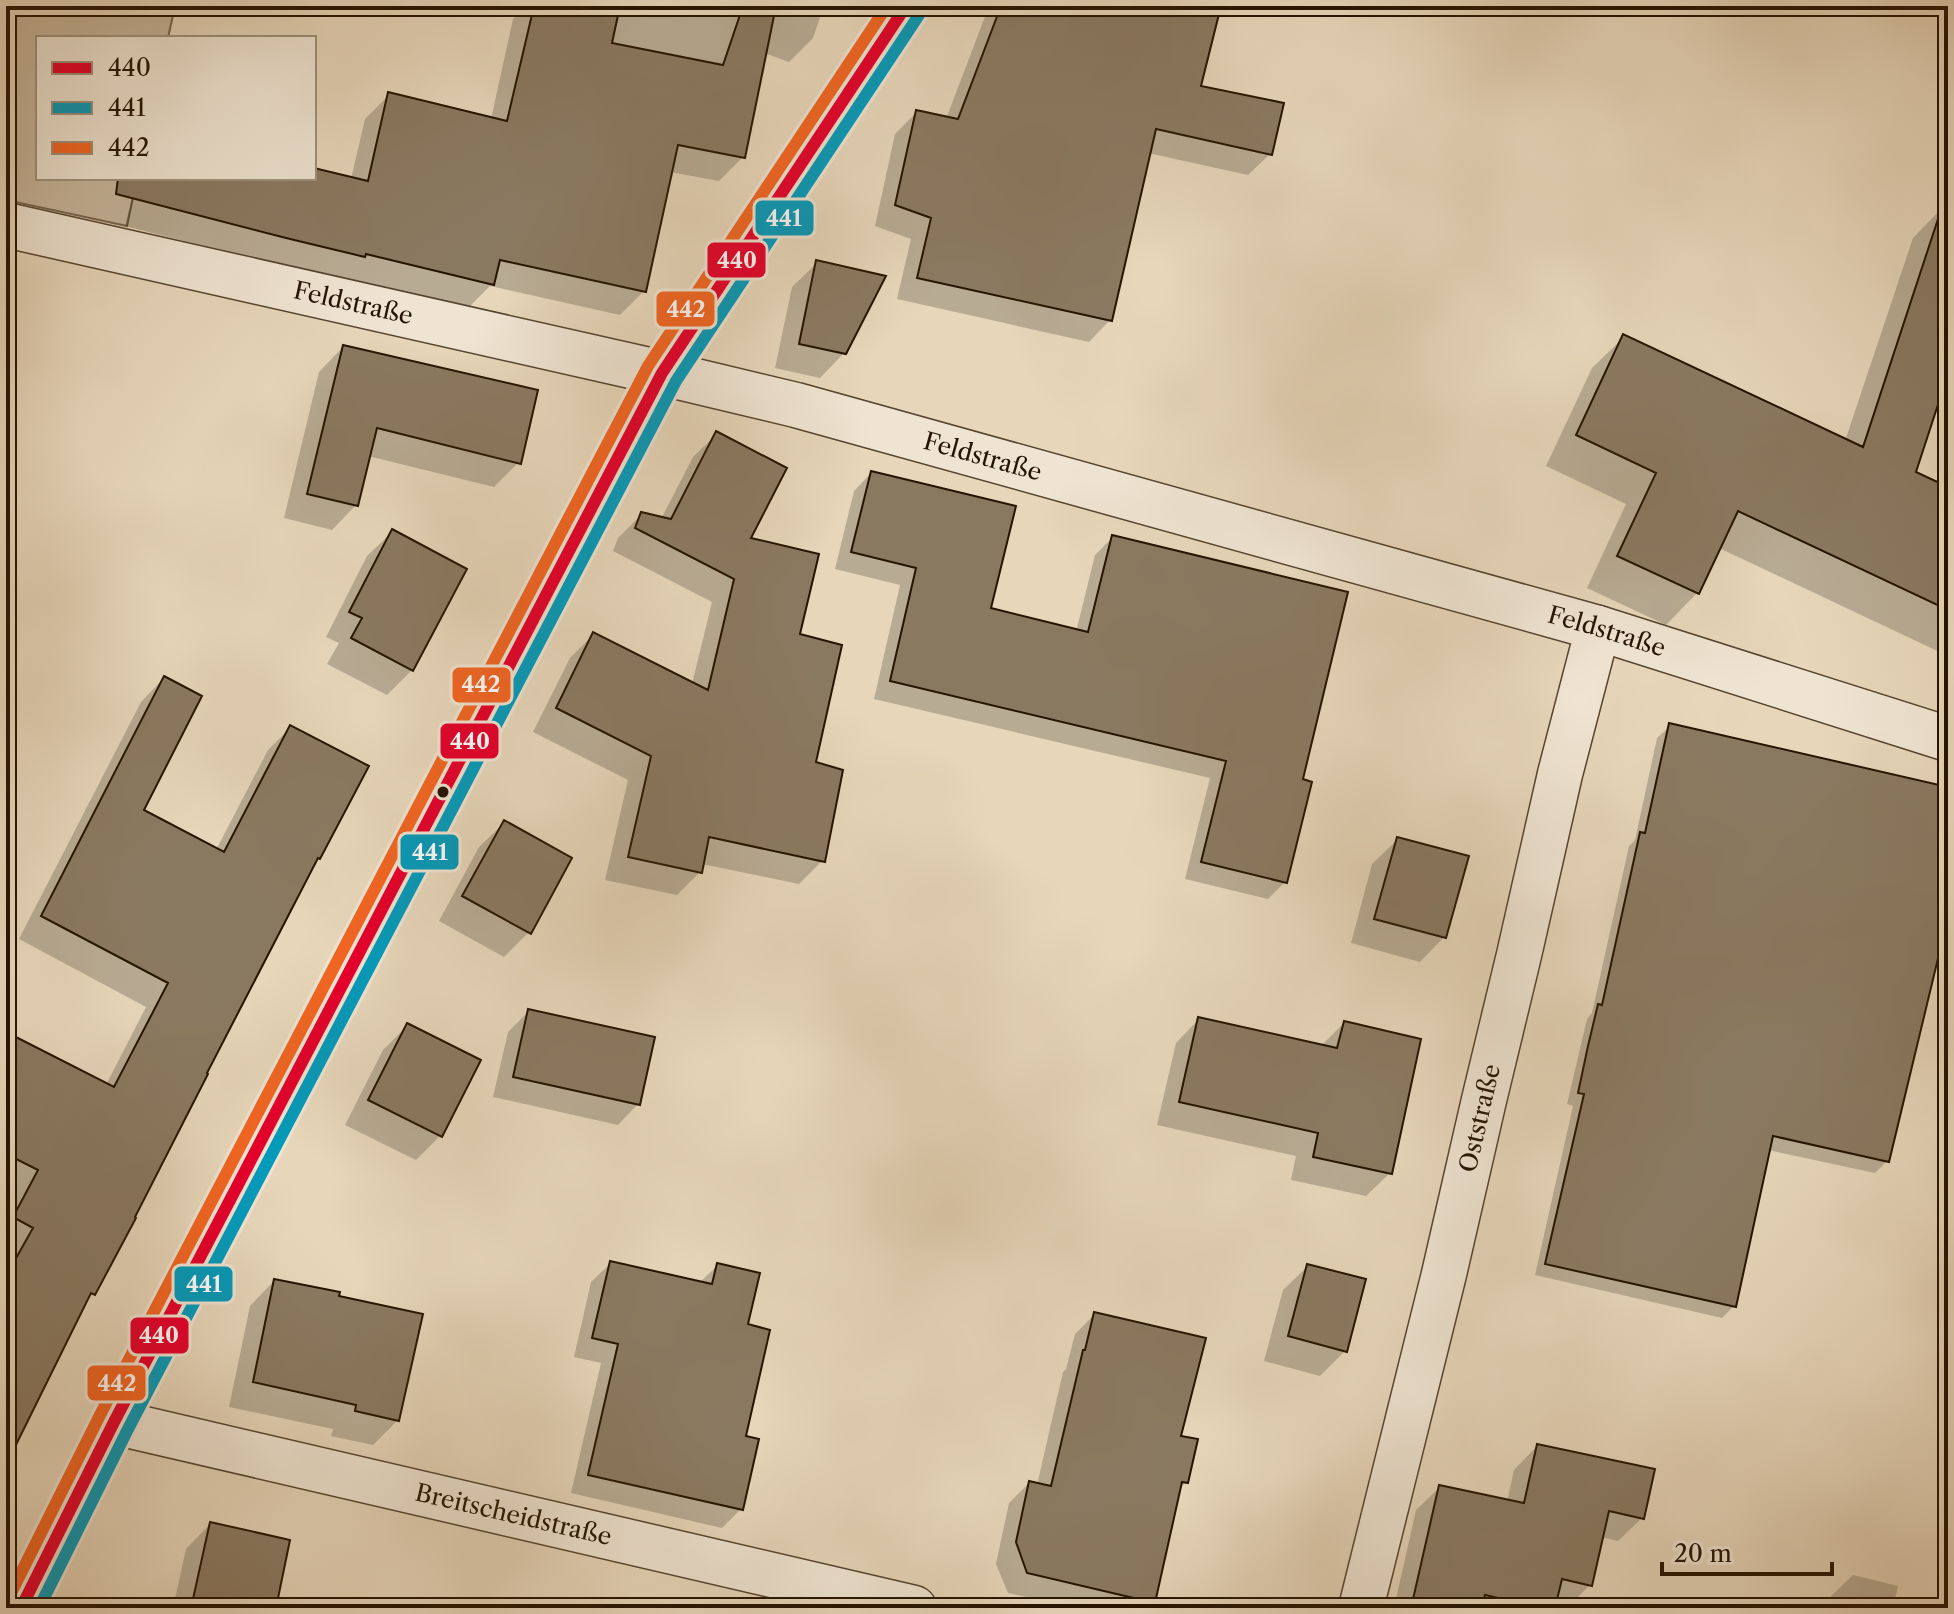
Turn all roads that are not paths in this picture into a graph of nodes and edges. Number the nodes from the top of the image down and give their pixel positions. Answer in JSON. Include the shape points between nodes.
{"nodes":[{"id":1,"x":906,"y":6,"type":"edge"},
{"id":2,"x":6,"y":225,"type":"edge"},
{"id":3,"x":662,"y":373,"type":"junction"},
{"id":4,"x":1598,"y":628,"type":"junction"},
{"id":5,"x":1948,"y":739,"type":"edge"},
{"id":6,"x":114,"y":1422,"type":"junction"},
{"id":7,"x":21,"y":1608,"type":"edge"},
{"id":8,"x":914,"y":1608,"type":"edge"},
{"id":9,"x":1361,"y":1608,"type":"edge"}],
"edges":[{"from":1,"to":3,"type":"street"},
{"from":2,"to":3,"type":"street","name":"Feldstraße"},
{"from":3,"to":4,"type":"street","name":"Feldstraße","via":[[796,405]]},
{"from":3,"to":6,"type":"street"},
{"from":4,"to":5,"type":"street","name":"Feldstraße"},
{"from":4,"to":9,"type":"street","name":"Oststraße"},
{"from":6,"to":7,"type":"street"},
{"from":6,"to":8,"type":"street","name":"Breitscheidstraße"}]}
